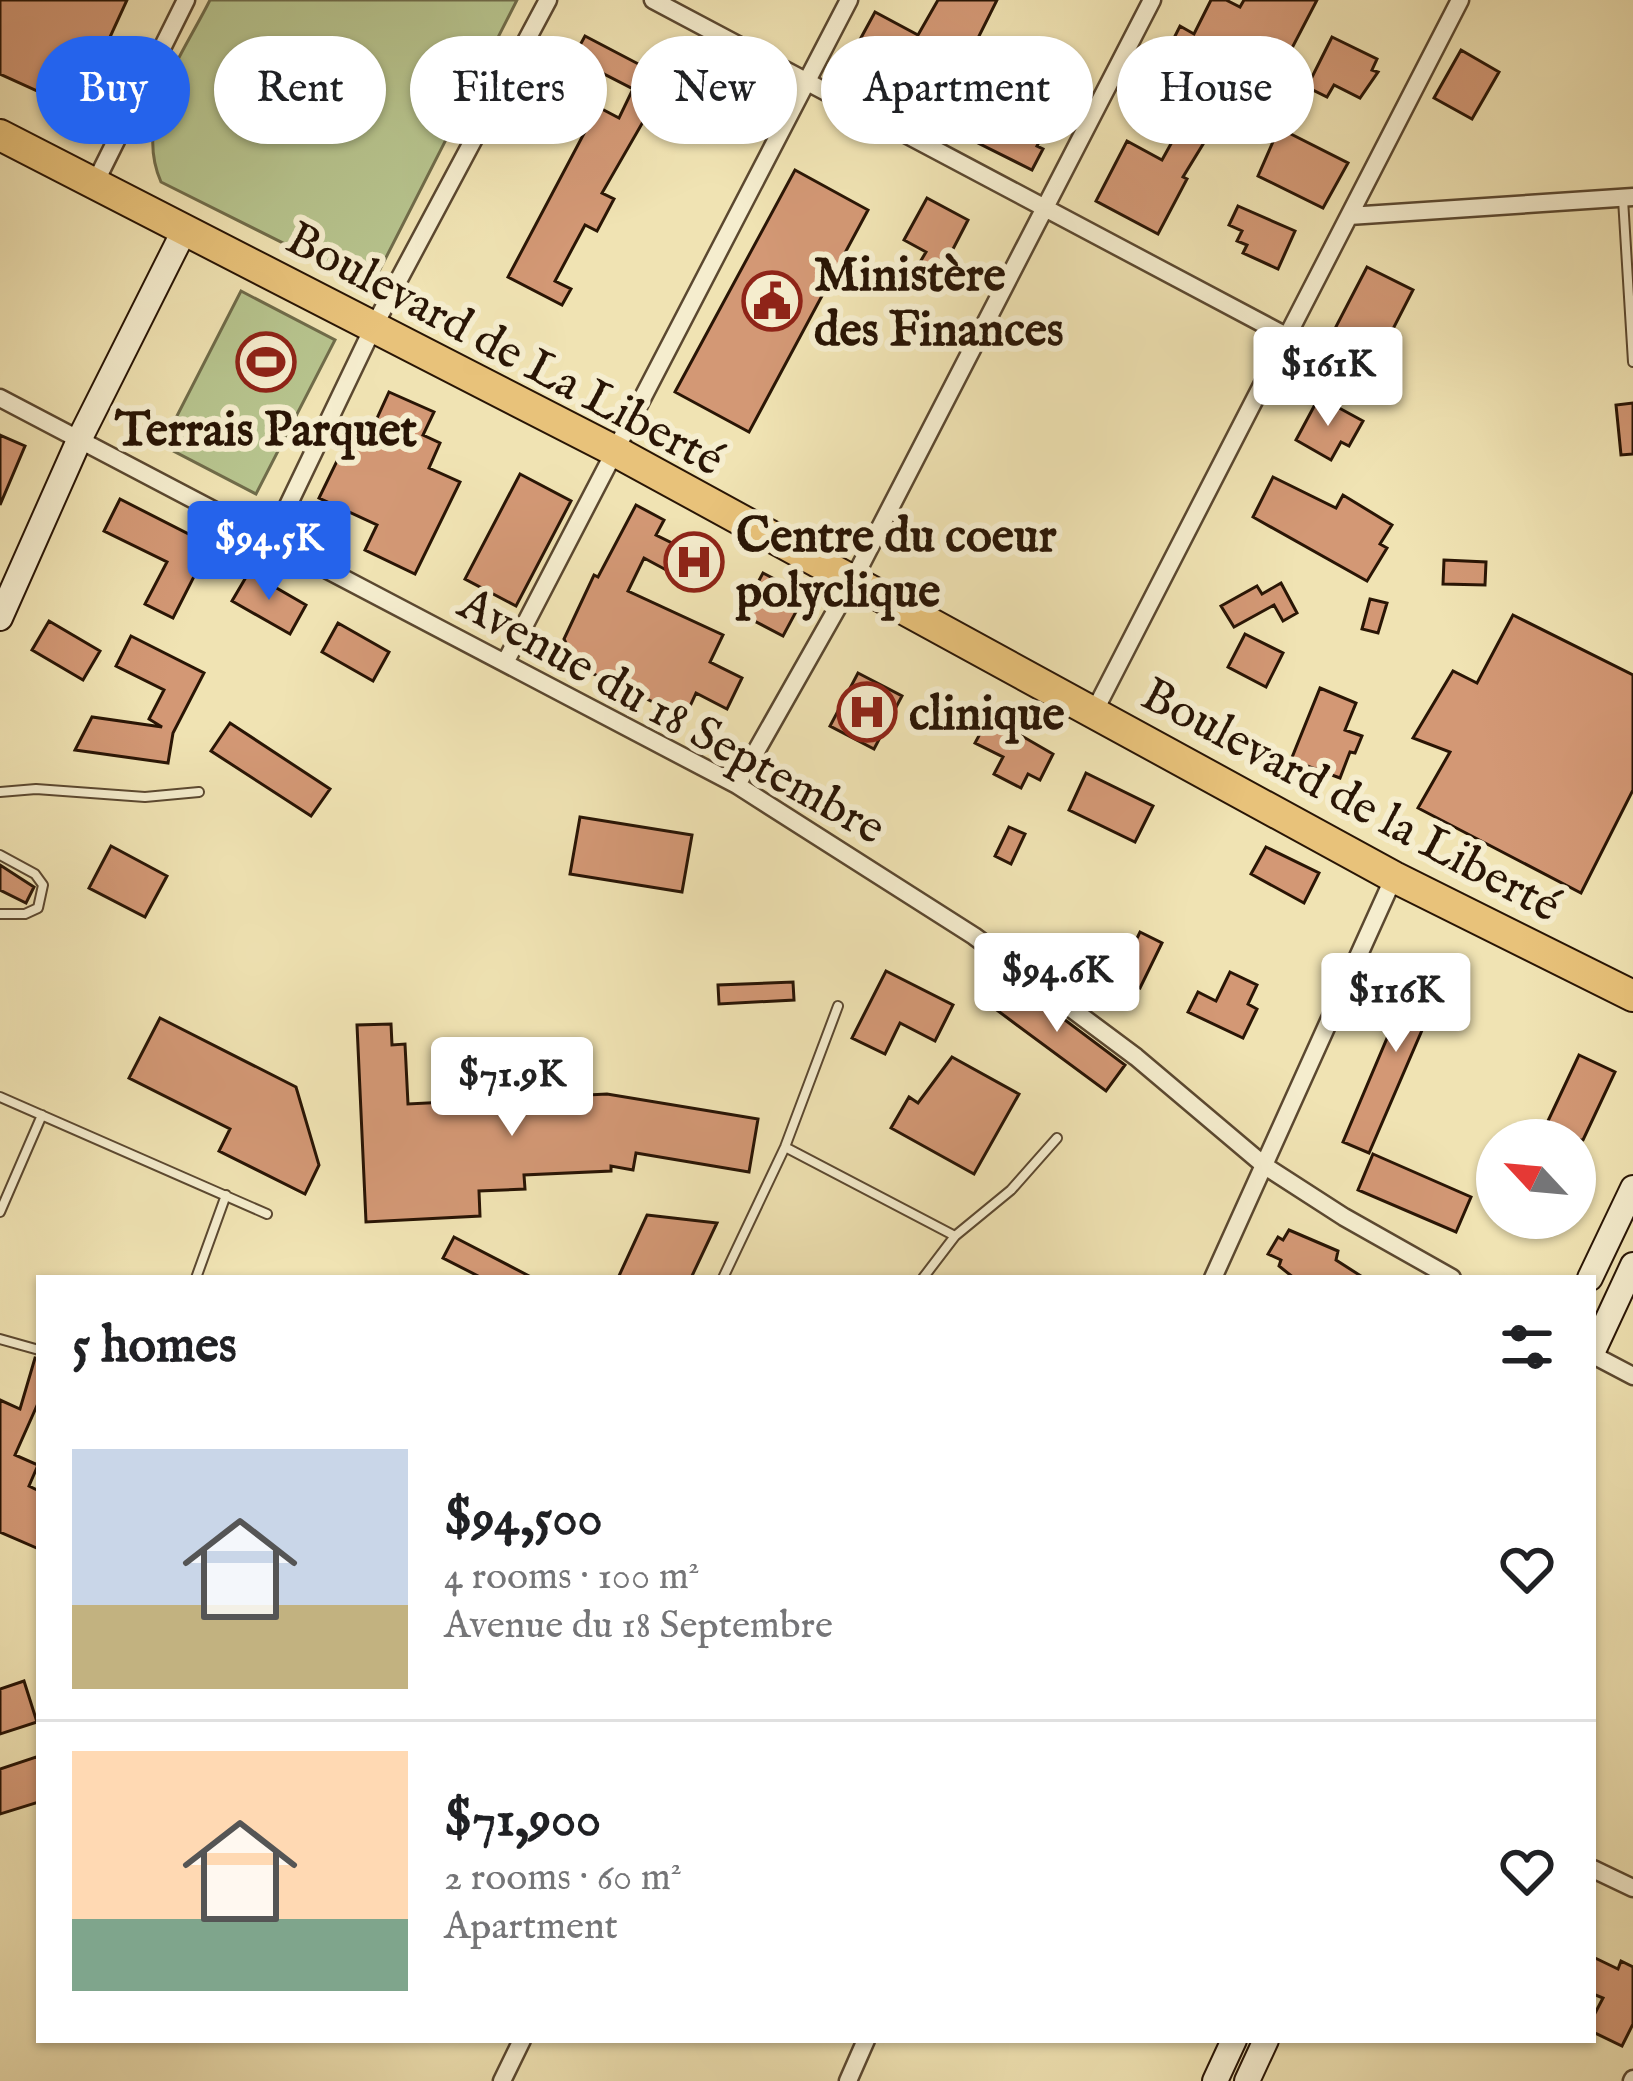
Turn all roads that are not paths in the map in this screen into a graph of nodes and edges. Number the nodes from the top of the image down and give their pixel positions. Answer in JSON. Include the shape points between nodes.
{"nodes":[{"id":1,"x":186,"y":0,"type":"edge"},
{"id":2,"x":548,"y":0,"type":"edge"},
{"id":3,"x":653,"y":0,"type":"edge"},
{"id":4,"x":849,"y":0,"type":"edge"},
{"id":5,"x":1152,"y":0,"type":"edge"},
{"id":6,"x":1460,"y":0,"type":"edge"},
{"id":7,"x":807,"y":80,"type":"junction"},
{"id":8,"x":0,"y":135,"type":"edge"},
{"id":9,"x":94,"y":185,"type":"junction"},
{"id":10,"x":1628,"y":197,"type":"edge"},
{"id":11,"x":1046,"y":207,"type":"junction"},
{"id":12,"x":1349,"y":216,"type":"junction"},
{"id":13,"x":184,"y":231,"type":"junction"},
{"id":14,"x":373,"y":328,"type":"junction"},
{"id":15,"x":1288,"y":337,"type":"junction"},
{"id":16,"x":1633,"y":362,"type":"edge"},
{"id":17,"x":0,"y":398,"type":"edge"},
{"id":18,"x":80,"y":438,"type":"junction"},
{"id":19,"x":613,"y":450,"type":"junction"},
{"id":20,"x":270,"y":543,"type":"junction"},
{"id":21,"x":852,"y":582,"type":"junction"},
{"id":22,"x":0,"y":618,"type":"edge"},
{"id":23,"x":506,"y":661,"type":"junction"},
{"id":24,"x":1094,"y":712,"type":"junction"},
{"id":25,"x":737,"y":785,"type":"junction"},
{"id":26,"x":199,"y":791,"type":"dead end"},
{"id":27,"x":0,"y":792,"type":"edge"},
{"id":28,"x":0,"y":855,"type":"edge"},
{"id":29,"x":1394,"y":877,"type":"junction"},
{"id":30,"x":0,"y":914,"type":"edge"},
{"id":31,"x":1633,"y":996,"type":"edge"},
{"id":32,"x":838,"y":1006,"type":"dead end"},
{"id":33,"x":0,"y":1097,"type":"edge"},
{"id":34,"x":42,"y":1115,"type":"junction"},
{"id":35,"x":1057,"y":1138,"type":"dead end"},
{"id":36,"x":785,"y":1147,"type":"junction"},
{"id":37,"x":1264,"y":1166,"type":"junction"},
{"id":38,"x":1633,"y":1188,"type":"edge"},
{"id":39,"x":226,"y":1195,"type":"junction"},
{"id":40,"x":0,"y":1212,"type":"edge"},
{"id":41,"x":267,"y":1214,"type":"dead end"},
{"id":42,"x":955,"y":1236,"type":"junction"},
{"id":43,"x":1633,"y":1265,"type":"edge"},
{"id":44,"x":197,"y":1275,"type":"edge"},
{"id":45,"x":724,"y":1275,"type":"edge"},
{"id":46,"x":925,"y":1275,"type":"edge"},
{"id":47,"x":1214,"y":1275,"type":"edge"},
{"id":48,"x":1447,"y":1275,"type":"edge"},
{"id":49,"x":1591,"y":1275,"type":"edge"},
{"id":50,"x":0,"y":1339,"type":"edge"},
{"id":51,"x":1596,"y":1346,"type":"edge"},
{"id":52,"x":36,"y":1349,"type":"edge"},
{"id":53,"x":1596,"y":1355,"type":"edge"},
{"id":54,"x":1633,"y":1376,"type":"edge"},
{"id":55,"x":1596,"y":1870,"type":"edge"},
{"id":56,"x":1633,"y":1888,"type":"edge"},
{"id":57,"x":521,"y":2043,"type":"edge"},
{"id":58,"x":865,"y":2043,"type":"edge"},
{"id":59,"x":1233,"y":2043,"type":"edge"},
{"id":60,"x":1265,"y":2043,"type":"edge"},
{"id":61,"x":502,"y":2081,"type":"edge"},
{"id":62,"x":848,"y":2081,"type":"edge"},
{"id":63,"x":1215,"y":2081,"type":"edge"},
{"id":64,"x":1246,"y":2081,"type":"edge"}],
"edges":[{"from":1,"to":9,"type":"street"},
{"from":2,"to":14,"type":"street"},
{"from":3,"to":7,"type":"street"},
{"from":4,"to":7,"type":"street"},
{"from":5,"to":11,"type":"street"},
{"from":6,"to":12,"type":"street"},
{"from":7,"to":11,"type":"street"},
{"from":7,"to":19,"type":"street"},
{"from":8,"to":9,"type":"highway","name":"Boulevard de La Liberté"},
{"from":9,"to":13,"type":"highway","name":"Boulevard de La Liberté"},
{"from":10,"to":12,"type":"street"},
{"from":10,"to":16,"type":"lane"},
{"from":11,"to":15,"type":"street"},
{"from":11,"to":21,"type":"street"},
{"from":12,"to":15,"type":"street"},
{"from":13,"to":14,"type":"highway","name":"Boulevard de La Liberté"},
{"from":13,"to":18,"type":"street"},
{"from":14,"to":19,"type":"highway","name":"Boulevard de La Liberté"},
{"from":14,"to":20,"type":"street"},
{"from":15,"to":24,"type":"street"},
{"from":17,"to":18,"type":"street","name":"Avenue du 18 Septembre"},
{"from":18,"to":20,"type":"street","name":"Avenue du 18 Septembre"},
{"from":18,"to":22,"type":"street"},
{"from":19,"to":21,"type":"highway","name":"Boulevard de La Liberté"},
{"from":19,"to":23,"type":"street"},
{"from":20,"to":23,"type":"street","name":"Avenue du 18 Septembre"},
{"from":21,"to":24,"type":"highway","name":"Boulevard de La Liberté"},
{"from":21,"to":25,"type":"street"},
{"from":23,"to":25,"type":"street","name":"Avenue du 18 Septembre"},
{"from":24,"to":29,"type":"highway","name":"Boulevard de la Liberté"},
{"from":25,"to":37,"type":"street","name":"Avenue du 18 Septembre","via":[[974,936]]},
{"from":26,"to":27,"type":"lane"},
{"from":28,"to":30,"type":"lane","via":[[43,885],[38,908]]},
{"from":29,"to":31,"type":"highway","name":"Boulevard de la Liberté"},
{"from":29,"to":37,"type":"street"},
{"from":32,"to":36,"type":"lane"},
{"from":33,"to":34,"type":"lane"},
{"from":34,"to":39,"type":"lane"},
{"from":34,"to":40,"type":"lane"},
{"from":35,"to":42,"type":"lane"},
{"from":36,"to":42,"type":"lane"},
{"from":36,"to":45,"type":"lane"},
{"from":37,"to":47,"type":"street"},
{"from":37,"to":48,"type":"street","name":"Avenue du 18 Septembre"},
{"from":38,"to":49,"type":"street"},
{"from":39,"to":41,"type":"lane"},
{"from":39,"to":44,"type":"lane"},
{"from":42,"to":46,"type":"lane"},
{"from":43,"to":51,"type":"street"},
{"from":50,"to":52,"type":"lane"},
{"from":53,"to":54,"type":"street"},
{"from":55,"to":56,"type":"street"},
{"from":57,"to":61,"type":"street"},
{"from":58,"to":62,"type":"street"},
{"from":59,"to":63,"type":"street"},
{"from":60,"to":64,"type":"street"}]}
